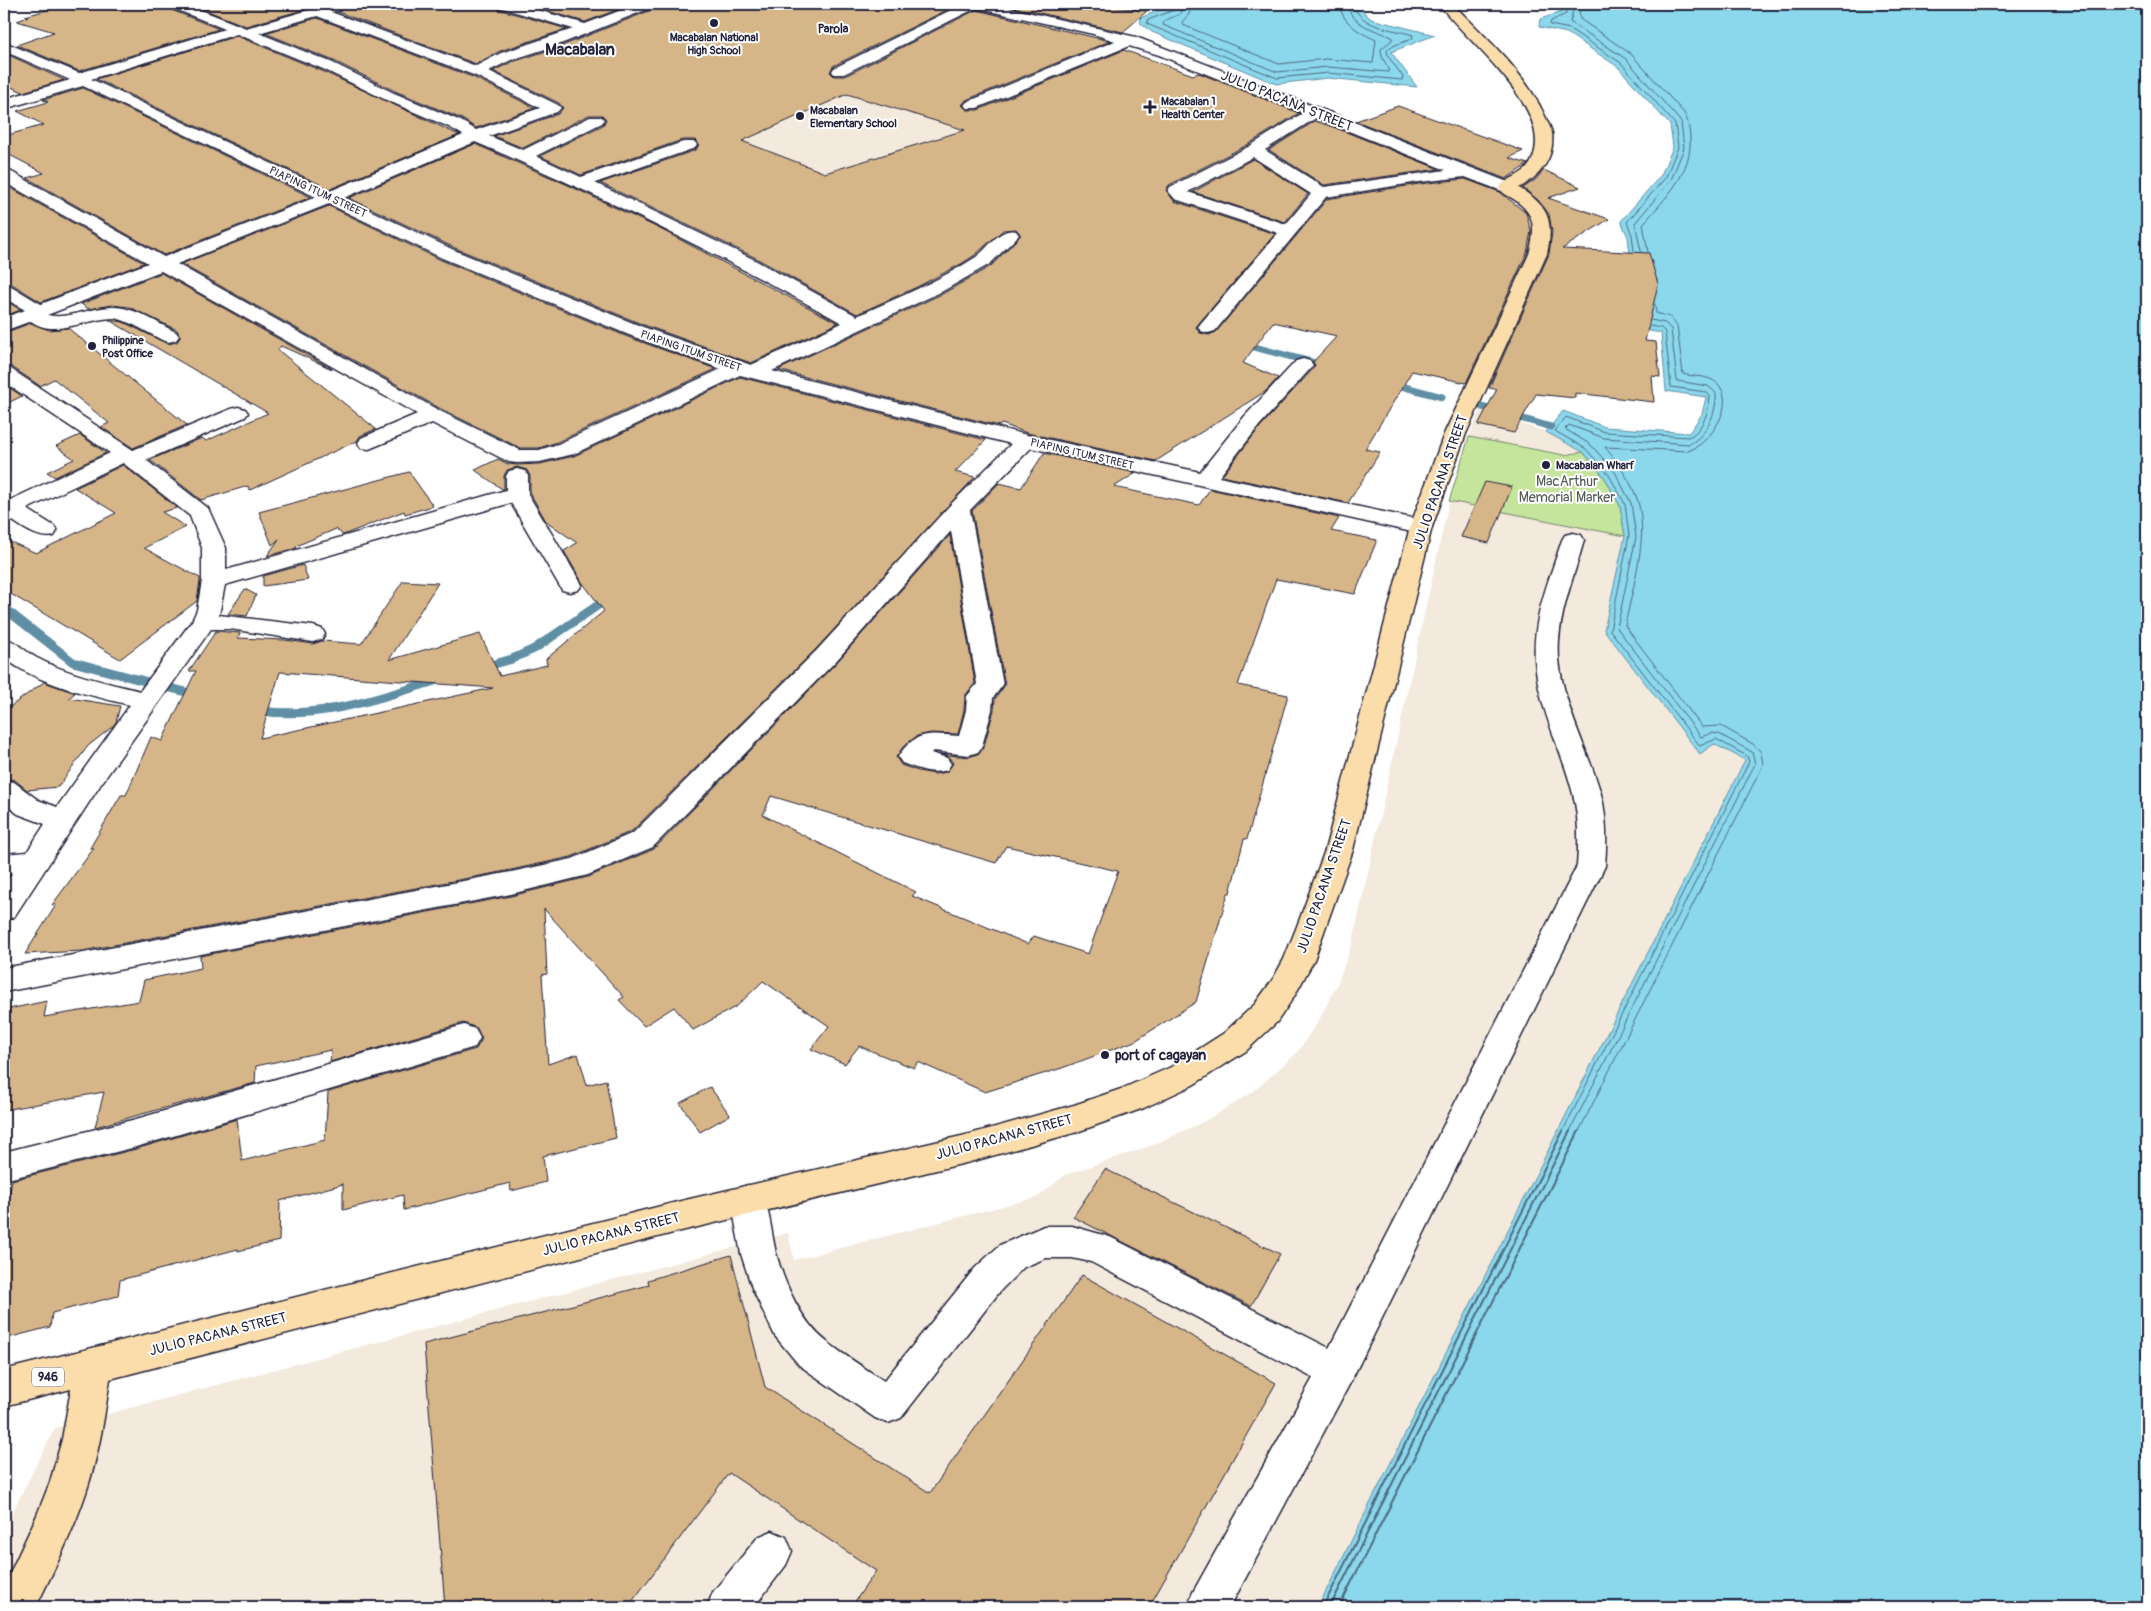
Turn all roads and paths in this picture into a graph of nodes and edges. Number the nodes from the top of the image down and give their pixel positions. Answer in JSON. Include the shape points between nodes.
{"nodes":[{"id":1,"x":175,"y":4,"type":"edge"},
{"id":2,"x":347,"y":4,"type":"edge"},
{"id":3,"x":504,"y":4,"type":"edge"},
{"id":4,"x":612,"y":4,"type":"edge"},
{"id":5,"x":648,"y":4,"type":"edge"},
{"id":6,"x":974,"y":4,"type":"edge"},
{"id":7,"x":1035,"y":4,"type":"edge"},
{"id":8,"x":1446,"y":4,"type":"edge"},
{"id":9,"x":633,"y":11,"type":"junction"},
{"id":10,"x":318,"y":12,"type":"junction"},
{"id":11,"x":1022,"y":14,"type":"junction"},
{"id":12,"x":587,"y":29,"type":"junction"},
{"id":13,"x":244,"y":30,"type":"junction"},
{"id":14,"x":1131,"y":40,"type":"junction"},
{"id":15,"x":4,"y":46,"type":"edge"},
{"id":16,"x":839,"y":71,"type":"dead end"},
{"id":17,"x":481,"y":72,"type":"junction"},
{"id":18,"x":80,"y":80,"type":"junction"},
{"id":19,"x":4,"y":104,"type":"edge"},
{"id":20,"x":972,"y":105,"type":"dead end"},
{"id":21,"x":1315,"y":112,"type":"junction"},
{"id":22,"x":596,"y":120,"type":"dead end"},
{"id":23,"x":475,"y":136,"type":"junction"},
{"id":24,"x":689,"y":145,"type":"dead end"},
{"id":25,"x":1254,"y":150,"type":"junction"},
{"id":26,"x":523,"y":156,"type":"junction"},
{"id":27,"x":1466,"y":172,"type":"junction"},
{"id":28,"x":8,"y":180,"type":"edge"},
{"id":29,"x":579,"y":183,"type":"junction"},
{"id":30,"x":1508,"y":188,"type":"junction"},
{"id":31,"x":1321,"y":193,"type":"junction"},
{"id":32,"x":330,"y":198,"type":"junction"},
{"id":33,"x":1290,"y":231,"type":"junction"},
{"id":34,"x":1010,"y":235,"type":"dead end"},
{"id":35,"x":162,"y":262,"type":"junction"},
{"id":36,"x":4,"y":290,"type":"edge"},
{"id":37,"x":36,"y":312,"type":"junction"},
{"id":38,"x":855,"y":323,"type":"junction"},
{"id":39,"x":4,"y":325,"type":"edge"},
{"id":40,"x":1208,"y":327,"type":"dead end"},
{"id":41,"x":169,"y":336,"type":"dead end"},
{"id":42,"x":1303,"y":365,"type":"dead end"},
{"id":43,"x":746,"y":370,"type":"junction"},
{"id":44,"x":4,"y":373,"type":"edge"},
{"id":45,"x":238,"y":413,"type":"dead end"},
{"id":46,"x":433,"y":415,"type":"junction"},
{"id":47,"x":1026,"y":441,"type":"junction"},
{"id":48,"x":369,"y":443,"type":"dead end"},
{"id":49,"x":128,"y":456,"type":"junction"},
{"id":50,"x":517,"y":457,"type":"junction"},
{"id":51,"x":1205,"y":482,"type":"junction"},
{"id":52,"x":517,"y":494,"type":"junction"},
{"id":53,"x":959,"y":509,"type":"junction"},
{"id":54,"x":1421,"y":527,"type":"junction"},
{"id":55,"x":46,"y":531,"type":"dead end"},
{"id":56,"x":1573,"y":540,"type":"dead end"},
{"id":57,"x":214,"y":581,"type":"junction"},
{"id":58,"x":570,"y":585,"type":"dead end"},
{"id":59,"x":204,"y":622,"type":"junction"},
{"id":60,"x":313,"y":634,"type":"dead end"},
{"id":61,"x":4,"y":646,"type":"edge"},
{"id":62,"x":153,"y":691,"type":"junction"},
{"id":63,"x":938,"y":764,"type":"dead end"},
{"id":64,"x":4,"y":789,"type":"edge"},
{"id":65,"x":16,"y":809,"type":"edge"},
{"id":66,"x":62,"y":820,"type":"junction"},
{"id":67,"x":35,"y":860,"type":"junction"},
{"id":68,"x":4,"y":864,"type":"edge"},
{"id":69,"x":4,"y":909,"type":"edge"},
{"id":70,"x":4,"y":980,"type":"edge"},
{"id":71,"x":464,"y":1038,"type":"dead end"},
{"id":72,"x":4,"y":1166,"type":"edge"},
{"id":73,"x":748,"y":1200,"type":"junction"},
{"id":74,"x":93,"y":1366,"type":"junction"},
{"id":75,"x":1337,"y":1371,"type":"junction"},
{"id":76,"x":4,"y":1388,"type":"edge"},
{"id":77,"x":772,"y":1550,"type":"dead end"},
{"id":78,"x":15,"y":1607,"type":"edge"},
{"id":79,"x":728,"y":1607,"type":"edge"},
{"id":80,"x":1208,"y":1607,"type":"edge"}],
"edges":[{"from":1,"to":13,"type":"street"},
{"from":2,"to":10,"type":"street"},
{"from":3,"to":12,"type":"street"},
{"from":4,"to":9,"type":"street"},
{"from":5,"to":9,"type":"street"},
{"from":6,"to":11,"type":"street","name":"JULIO PACANA STREET"},
{"from":6,"to":16,"type":"street"},
{"from":7,"to":11,"type":"street"},
{"from":8,"to":30,"type":"main road","via":[[1514,79],[1532,105],[1544,132],[1544,149],[1538,165],[1526,178]]},
{"from":9,"to":12,"type":"street"},
{"from":10,"to":13,"type":"street"},
{"from":10,"to":17,"type":"street"},
{"from":11,"to":14,"type":"street","name":"JULIO PACANA STREET"},
{"from":12,"to":17,"type":"street","via":[[496,62]]},
{"from":13,"to":18,"type":"street"},
{"from":13,"to":23,"type":"street"},
{"from":14,"to":20,"type":"street"},
{"from":14,"to":21,"type":"street","name":"JULIO PACANA STREET"},
{"from":15,"to":18,"type":"street","name":"PIAPING ITUM STREET"},
{"from":17,"to":23,"type":"street","via":[[553,108]]},
{"from":18,"to":19,"type":"street"},
{"from":18,"to":32,"type":"street","name":"PIAPING ITUM STREET"},
{"from":21,"to":25,"type":"street"},
{"from":21,"to":27,"type":"street","name":"JULIO PACANA STREET"},
{"from":22,"to":26,"type":"street"},
{"from":23,"to":26,"type":"street"},
{"from":23,"to":32,"type":"street"},
{"from":24,"to":29,"type":"street"},
{"from":25,"to":31,"type":"street"},
{"from":25,"to":33,"type":"street","via":[[1176,191],[1181,196]]},
{"from":26,"to":29,"type":"street"},
{"from":27,"to":30,"type":"street","name":"JULIO PACANA STREET"},
{"from":27,"to":31,"type":"street"},
{"from":28,"to":35,"type":"street"},
{"from":29,"to":38,"type":"street","via":[[747,263]]},
{"from":30,"to":54,"type":"main road","name":"JULIO PACANA STREET","via":[[1536,208],[1542,219],[1542,240],[1531,272],[1455,434]]},
{"from":31,"to":33,"type":"street"},
{"from":32,"to":35,"type":"street"},
{"from":32,"to":43,"type":"street","name":"PIAPING ITUM STREET","via":[[448,254],[636,331]]},
{"from":33,"to":40,"type":"street"},
{"from":34,"to":38,"type":"street","via":[[984,260],[936,287]]},
{"from":35,"to":37,"type":"street"},
{"from":35,"to":46,"type":"street"},
{"from":36,"to":37,"type":"street"},
{"from":37,"to":39,"type":"street"},
{"from":37,"to":41,"type":"street","via":[[43,321],[58,322],[113,312],[129,316]]},
{"from":38,"to":43,"type":"street"},
{"from":42,"to":51,"type":"street","via":[[1228,450]]},
{"from":43,"to":47,"type":"street","name":"PIAPING ITUM STREET"},
{"from":43,"to":50,"type":"street","via":[[566,449],[540,456]]},
{"from":44,"to":49,"type":"street"},
{"from":45,"to":49,"type":"street"},
{"from":46,"to":48,"type":"street"},
{"from":46,"to":50,"type":"street"},
{"from":47,"to":51,"type":"street","name":"PIAPING ITUM STREET"},
{"from":47,"to":53,"type":"street"},
{"from":49,"to":55,"type":"street","via":[[14,507],[15,512]]},
{"from":49,"to":57,"type":"street","via":[[200,513],[214,548]]},
{"from":50,"to":52,"type":"street"},
{"from":51,"to":54,"type":"street","name":"PIAPING ITUM STREET"},
{"from":52,"to":57,"type":"street"},
{"from":52,"to":58,"type":"street"},
{"from":53,"to":63,"type":"street","via":[[990,685],[980,696],[969,746],[926,742],[911,757]]},
{"from":53,"to":70,"type":"street","via":[[826,656],[643,840],[578,868],[511,883]]},
{"from":54,"to":73,"type":"main road","name":"JULIO PACANA STREET","number":"946","via":[[1339,850],[1299,960],[1266,1013],[1235,1042],[1182,1076],[1132,1099],[970,1148]]},
{"from":56,"to":75,"type":"street","via":[[1551,622],[1547,658],[1554,700],[1587,794],[1593,836],[1591,866]]},
{"from":57,"to":59,"type":"street","via":[[210,610]]},
{"from":59,"to":60,"type":"street","via":[[230,622]]},
{"from":59,"to":62,"type":"street"},
{"from":61,"to":62,"type":"street","via":[[27,663],[69,681]]},
{"from":62,"to":66,"type":"street"},
{"from":64,"to":65,"type":"street"},
{"from":65,"to":66,"type":"street"},
{"from":66,"to":67,"type":"street"},
{"from":67,"to":68,"type":"street"},
{"from":67,"to":69,"type":"street"},
{"from":71,"to":72,"type":"street","via":[[136,1133]]},
{"from":73,"to":74,"type":"main road","name":"JULIO PACANA STREET","number":"946"},
{"from":73,"to":75,"type":"street","via":[[770,1288],[788,1324],[812,1353],[888,1405],[988,1279],[1012,1256],[1044,1242],[1072,1242],[1098,1248]]},
{"from":74,"to":76,"type":"main road","name":"JULIO PACANA STREET","number":"946"},
{"from":74,"to":78,"type":"main road","via":[[84,1424],[70,1480],[53,1526]]},
{"from":75,"to":80,"type":"street"},
{"from":77,"to":79,"type":"street"}]}
